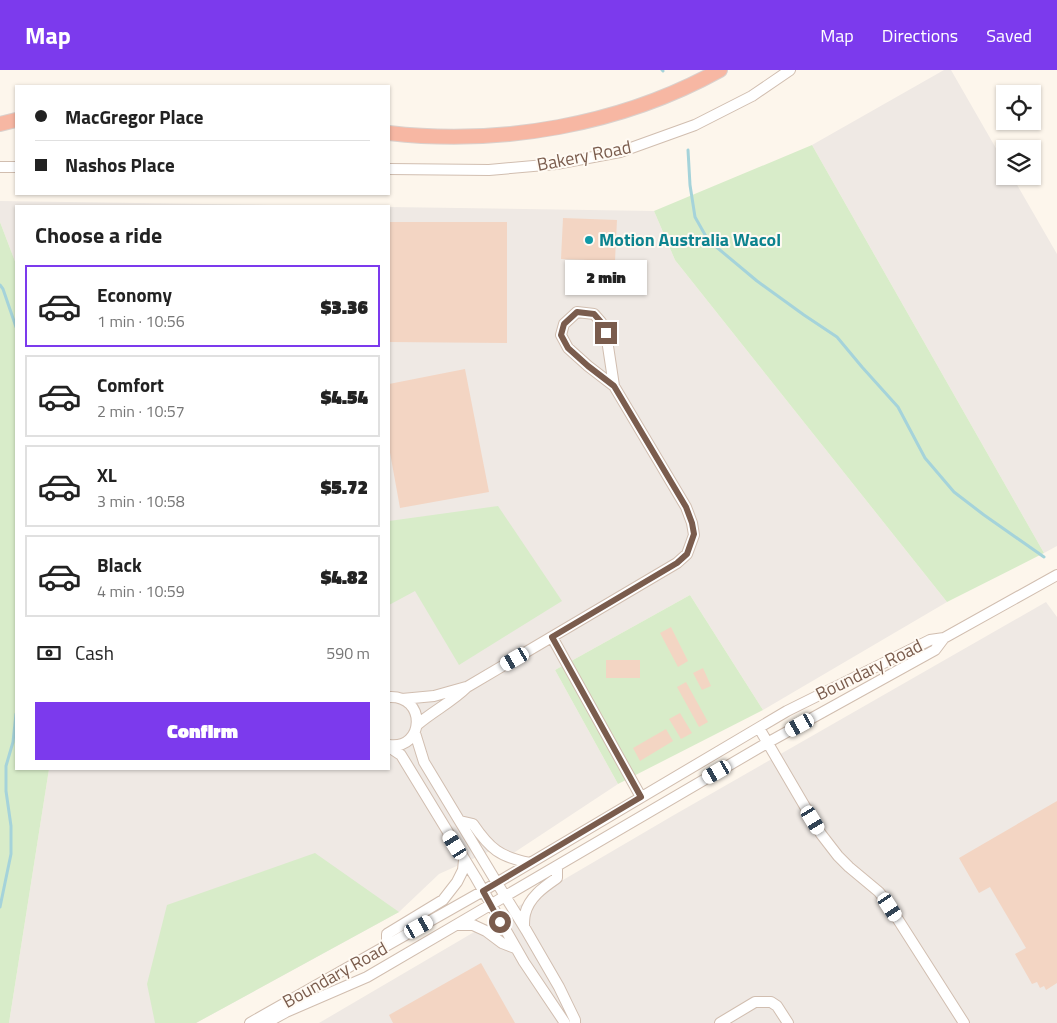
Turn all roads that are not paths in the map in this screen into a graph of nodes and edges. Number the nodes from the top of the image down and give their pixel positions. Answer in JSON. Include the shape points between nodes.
{"nodes":[{"id":1,"x":720,"y":70,"type":"edge"},
{"id":2,"x":790,"y":70,"type":"edge"},
{"id":3,"x":15,"y":120,"type":"edge"},
{"id":4,"x":0,"y":124,"type":"edge"},
{"id":5,"x":390,"y":133,"type":"edge"},
{"id":6,"x":0,"y":167,"type":"edge"},
{"id":7,"x":15,"y":167,"type":"edge"},
{"id":8,"x":390,"y":169,"type":"edge"},
{"id":9,"x":614,"y":386,"type":"junction"},
{"id":10,"x":1057,"y":575,"type":"edge"},
{"id":11,"x":552,"y":637,"type":"junction"},
{"id":12,"x":944,"y":638,"type":"junction"},
{"id":13,"x":467,"y":686,"type":"junction"},
{"id":14,"x":394,"y":696,"type":"edge"},
{"id":15,"x":759,"y":728,"type":"junction"},
{"id":16,"x":416,"y":729,"type":"junction"},
{"id":17,"x":767,"y":743,"type":"junction"},
{"id":18,"x":390,"y":746,"type":"edge"},
{"id":19,"x":390,"y":747,"type":"edge"},
{"id":20,"x":641,"y":797,"type":"junction"},
{"id":21,"x":460,"y":821,"type":"junction"},
{"id":22,"x":464,"y":860,"type":"junction"},
{"id":23,"x":530,"y":863,"type":"junction"},
{"id":24,"x":557,"y":866,"type":"junction"},
{"id":25,"x":497,"y":883,"type":"junction"},
{"id":26,"x":483,"y":891,"type":"junction"},
{"id":27,"x":505,"y":897,"type":"junction"},
{"id":28,"x":491,"y":905,"type":"junction"},
{"id":29,"x":457,"y":924,"type":"junction"},
{"id":30,"x":524,"y":926,"type":"junction"},
{"id":31,"x":387,"y":945,"type":"junction"},
{"id":32,"x":515,"y":948,"type":"junction"},
{"id":33,"x":250,"y":1023,"type":"edge"},
{"id":34,"x":266,"y":1023,"type":"edge"},
{"id":35,"x":565,"y":1023,"type":"edge"},
{"id":36,"x":575,"y":1023,"type":"edge"},
{"id":37,"x":720,"y":1023,"type":"edge"},
{"id":38,"x":788,"y":1023,"type":"edge"},
{"id":39,"x":964,"y":1023,"type":"edge"}],
"edges":[{"from":1,"to":5,"type":"highway","via":[[642,104],[572,124],[472,137]]},
{"from":2,"to":8,"type":"street","name":"Bakery Road","via":[[752,96],[695,125],[620,152],[556,164],[489,170]]},
{"from":3,"to":4,"type":"highway"},
{"from":6,"to":7,"type":"street"},
{"from":9,"to":9,"type":"street","via":[[568,348],[561,335],[564,324],[577,312],[594,314],[601,322],[606,333]]},
{"from":9,"to":11,"type":"street","via":[[686,507],[694,534],[687,554],[677,563]]},
{"from":10,"to":12,"type":"street","name":"Boundary Road"},
{"from":11,"to":13,"type":"street"},
{"from":11,"to":20,"type":"street"},
{"from":12,"to":15,"type":"street","name":"Boundary Road","via":[[930,640]]},
{"from":12,"to":17,"type":"street","name":"Boundary Road","via":[[935,650]]},
{"from":13,"to":14,"type":"street","via":[[434,696]]},
{"from":13,"to":16,"type":"street"},
{"from":14,"to":16,"type":"street","via":[[414,709]]},
{"from":15,"to":17,"type":"street"},
{"from":15,"to":20,"type":"street","name":"Boundary Road"},
{"from":16,"to":18,"type":"street","via":[[410,740]]},
{"from":16,"to":21,"type":"street","via":[[424,762]]},
{"from":17,"to":24,"type":"street","name":"Boundary Road"},
{"from":17,"to":39,"type":"street","via":[[821,834],[848,867],[879,892]]},
{"from":19,"to":22,"type":"street","via":[[400,755]]},
{"from":20,"to":23,"type":"street","name":"Boundary Road"},
{"from":21,"to":23,"type":"street","via":[[473,824],[498,852]]},
{"from":21,"to":25,"type":"street"},
{"from":22,"to":26,"type":"street"},
{"from":22,"to":31,"type":"street","via":[[457,882],[443,900],[387,934]]},
{"from":23,"to":25,"type":"street","name":"Boundary Road"},
{"from":24,"to":27,"type":"street","name":"Boundary Road"},
{"from":24,"to":30,"type":"street","via":[[557,878],[542,888],[529,904]]},
{"from":25,"to":26,"type":"street","name":"Boundary Road"},
{"from":25,"to":27,"type":"street"},
{"from":26,"to":28,"type":"street"},
{"from":26,"to":31,"type":"street","name":"Boundary Road"},
{"from":27,"to":28,"type":"street","name":"Boundary Road"},
{"from":27,"to":30,"type":"street"},
{"from":28,"to":29,"type":"street","name":"Boundary Road"},
{"from":28,"to":32,"type":"street"},
{"from":29,"to":32,"type":"street","via":[[473,924]]},
{"from":29,"to":34,"type":"street","name":"Boundary Road","via":[[367,977]]},
{"from":30,"to":36,"type":"street"},
{"from":31,"to":33,"type":"street","name":"Boundary Road"},
{"from":32,"to":35,"type":"street"},
{"from":37,"to":38,"type":"street","via":[[755,1002],[771,1002],[778,1006]]}]}
